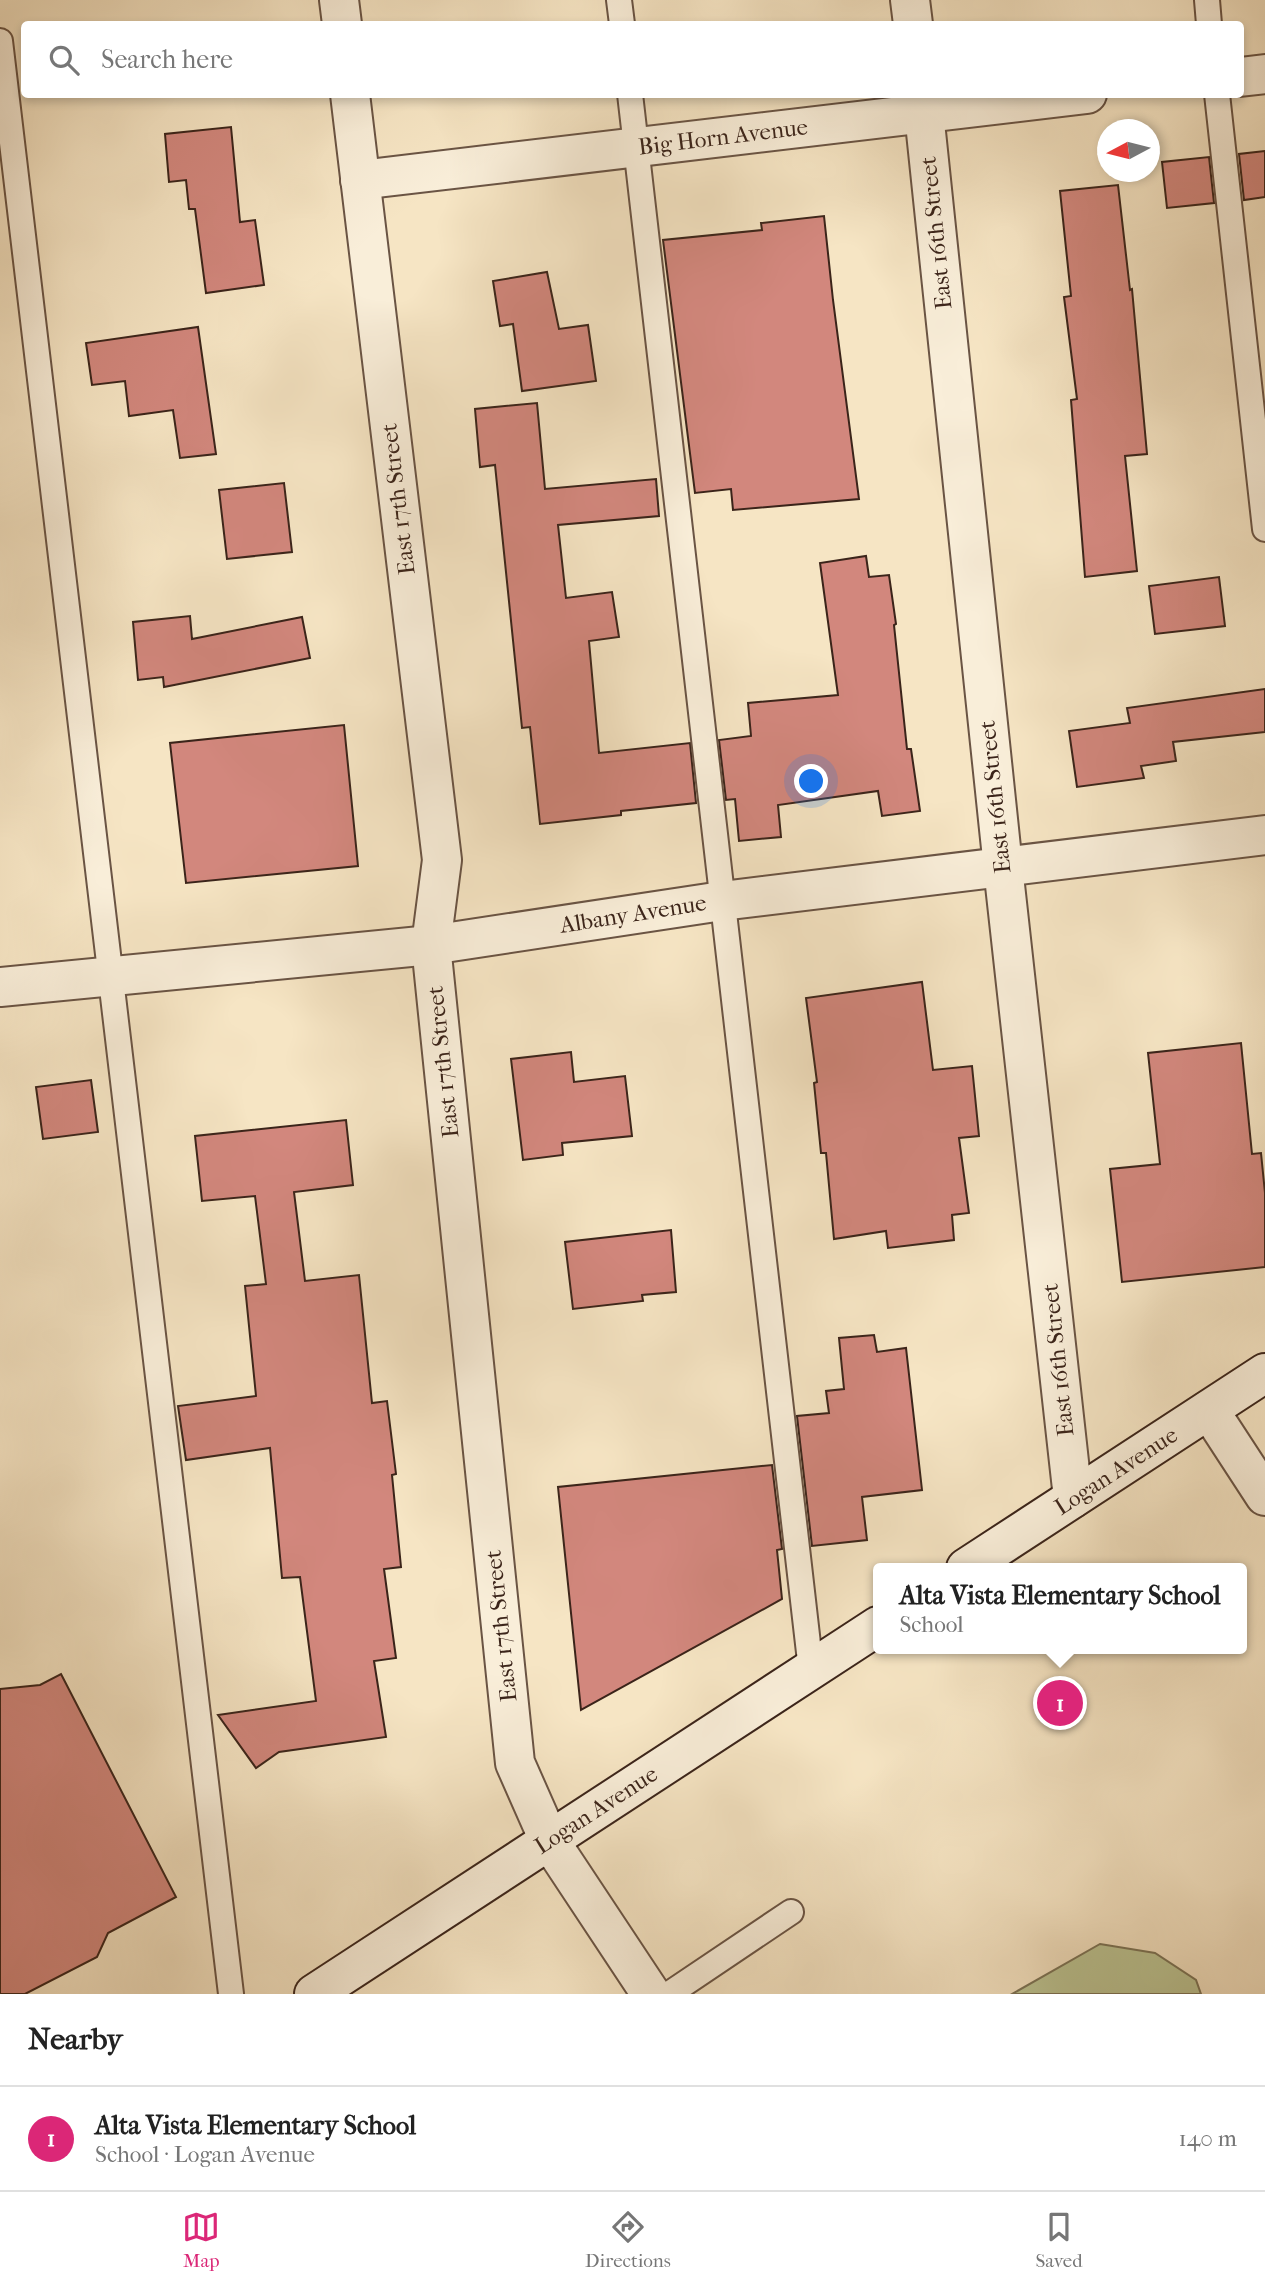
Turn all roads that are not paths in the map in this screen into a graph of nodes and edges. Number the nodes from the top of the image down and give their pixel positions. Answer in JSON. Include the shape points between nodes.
{"nodes":[{"id":1,"x":339,"y":0,"type":"edge"},
{"id":2,"x":619,"y":0,"type":"edge"},
{"id":3,"x":910,"y":0,"type":"edge"},
{"id":4,"x":1207,"y":0,"type":"edge"},
{"id":5,"x":342,"y":21,"type":"edge"},
{"id":6,"x":622,"y":21,"type":"edge"},
{"id":7,"x":913,"y":21,"type":"edge"},
{"id":8,"x":1209,"y":21,"type":"edge"},
{"id":9,"x":0,"y":41,"type":"edge"},
{"id":10,"x":1265,"y":74,"type":"edge"},
{"id":11,"x":1244,"y":76,"type":"edge"},
{"id":12,"x":350,"y":98,"type":"edge"},
{"id":13,"x":630,"y":98,"type":"edge"},
{"id":14,"x":1021,"y":98,"type":"edge"},
{"id":15,"x":1217,"y":98,"type":"edge"},
{"id":16,"x":923,"y":104,"type":"edge"},
{"id":17,"x":636,"y":148,"type":"junction"},
{"id":18,"x":360,"y":180,"type":"junction"},
{"id":19,"x":1265,"y":529,"type":"edge"},
{"id":20,"x":1265,"y":835,"type":"edge"},
{"id":21,"x":1003,"y":867,"type":"junction"},
{"id":22,"x":722,"y":901,"type":"junction"},
{"id":23,"x":431,"y":944,"type":"junction"},
{"id":24,"x":110,"y":976,"type":"junction"},
{"id":25,"x":0,"y":987,"type":"edge"},
{"id":26,"x":1265,"y":1373,"type":"edge"},
{"id":27,"x":1209,"y":1410,"type":"junction"},
{"id":28,"x":1265,"y":1496,"type":"edge"},
{"id":29,"x":1073,"y":1498,"type":"junction"},
{"id":30,"x":974,"y":1563,"type":"edge"},
{"id":31,"x":873,"y":1629,"type":"edge"},
{"id":32,"x":811,"y":1670,"type":"junction"},
{"id":33,"x":549,"y":1840,"type":"junction"},
{"id":34,"x":791,"y":1912,"type":"dead end"},
{"id":35,"x":231,"y":1994,"type":"edge"},
{"id":36,"x":314,"y":1994,"type":"edge"},
{"id":37,"x":651,"y":1994,"type":"edge"},
{"id":38,"x":669,"y":1994,"type":"edge"}],
"edges":[{"from":1,"to":5,"type":"street"},
{"from":2,"to":6,"type":"lane"},
{"from":3,"to":7,"type":"street"},
{"from":4,"to":8,"type":"lane"},
{"from":9,"to":24,"type":"lane"},
{"from":10,"to":11,"type":"street"},
{"from":12,"to":18,"type":"street","name":"East 17th Street"},
{"from":13,"to":17,"type":"lane"},
{"from":14,"to":16,"type":"street","name":"Big Horn Avenue"},
{"from":15,"to":19,"type":"lane"},
{"from":16,"to":17,"type":"street","name":"Big Horn Avenue"},
{"from":16,"to":21,"type":"street","name":"East 16th Street"},
{"from":17,"to":18,"type":"street","name":"Big Horn Avenue"},
{"from":17,"to":22,"type":"lane"},
{"from":18,"to":23,"type":"street","name":"East 17th Street","via":[[442,860]]},
{"from":20,"to":21,"type":"street","name":"Albany Avenue"},
{"from":21,"to":22,"type":"street","name":"Albany Avenue"},
{"from":21,"to":29,"type":"street","name":"East 16th Street"},
{"from":22,"to":23,"type":"street","name":"Albany Avenue"},
{"from":22,"to":32,"type":"lane"},
{"from":23,"to":24,"type":"street","name":"Albany Avenue"},
{"from":23,"to":33,"type":"street","name":"East 17th Street","via":[[515,1763]]},
{"from":24,"to":25,"type":"street","name":"Albany Avenue"},
{"from":24,"to":35,"type":"lane"},
{"from":26,"to":27,"type":"street","name":"Logan Avenue"},
{"from":27,"to":28,"type":"street"},
{"from":27,"to":29,"type":"street","name":"Logan Avenue"},
{"from":29,"to":30,"type":"street","name":"Logan Avenue"},
{"from":31,"to":32,"type":"street","name":"Logan Avenue"},
{"from":32,"to":33,"type":"street","name":"Logan Avenue"},
{"from":33,"to":36,"type":"street","name":"Logan Avenue"},
{"from":33,"to":37,"type":"street","name":"East 17th Street"},
{"from":34,"to":38,"type":"lane"}]}
